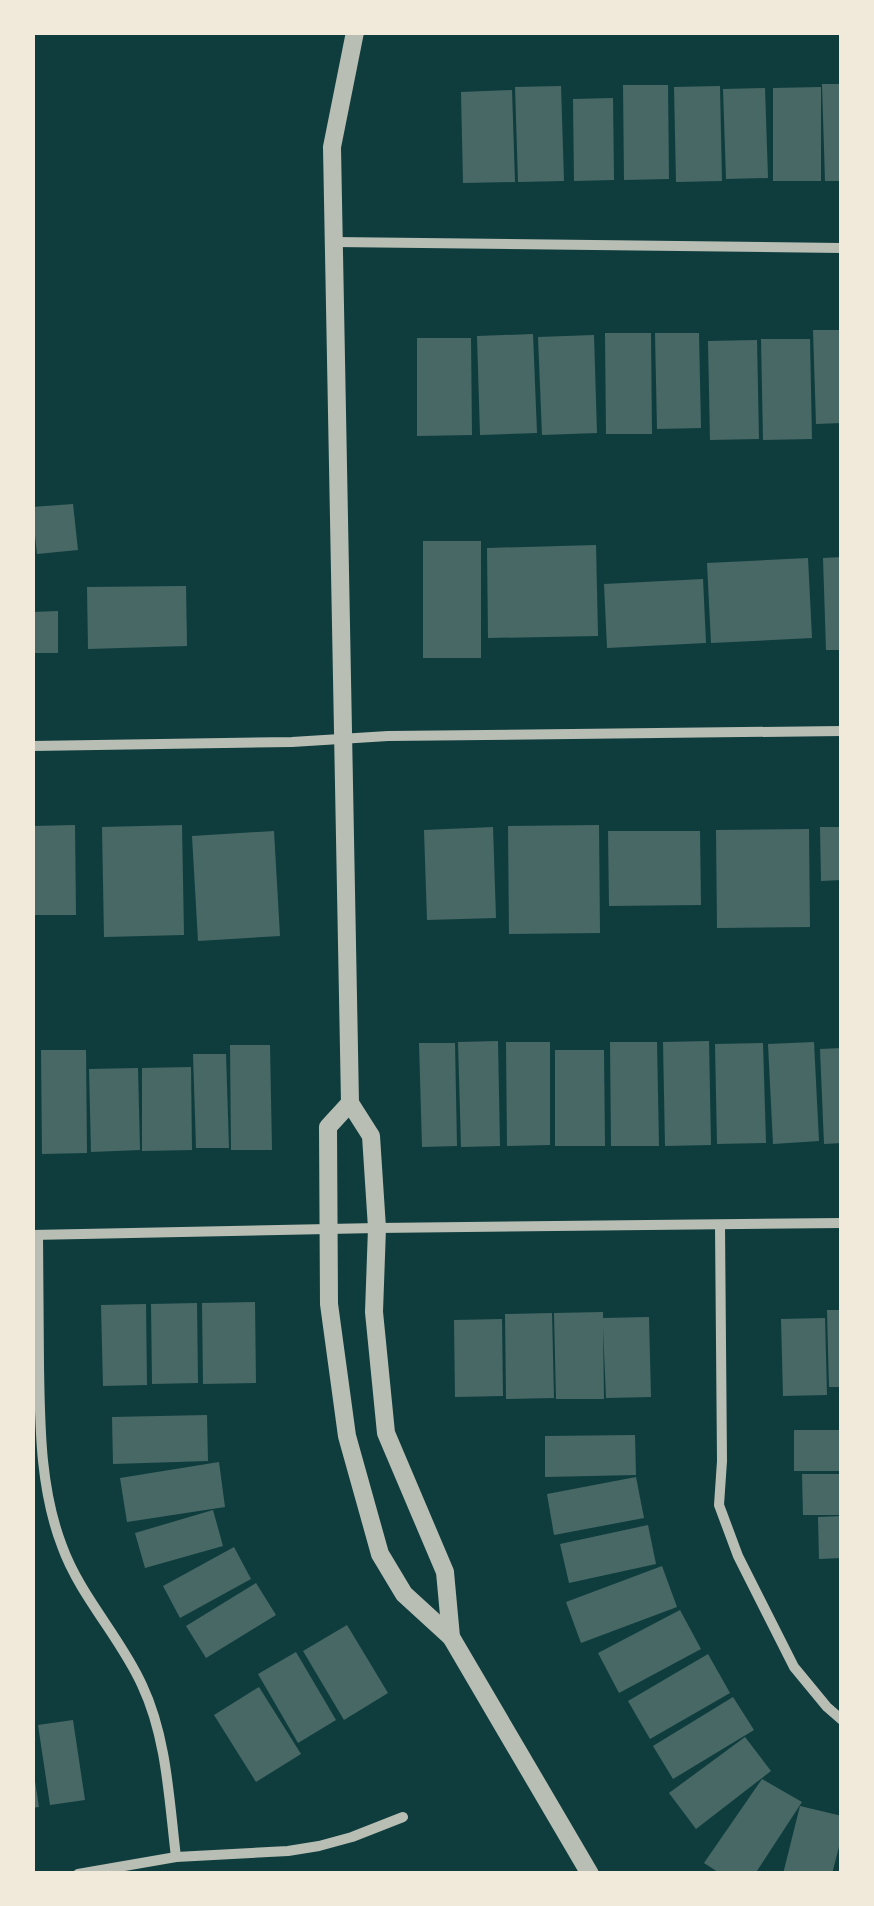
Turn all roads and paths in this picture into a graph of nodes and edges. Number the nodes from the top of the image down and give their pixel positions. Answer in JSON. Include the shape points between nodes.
{"nodes":[{"id":1,"x":355,"y":32,"type":"edge"},
{"id":2,"x":334,"y":242,"type":"junction"},
{"id":3,"x":842,"y":248,"type":"edge"},
{"id":4,"x":842,"y":730,"type":"edge"},
{"id":5,"x":344,"y":740,"type":"junction"},
{"id":6,"x":32,"y":746,"type":"edge"},
{"id":7,"x":350,"y":1104,"type":"junction"},
{"id":8,"x":842,"y":1223,"type":"edge"},
{"id":9,"x":720,"y":1225,"type":"junction"},
{"id":10,"x":328,"y":1228,"type":"junction"},
{"id":11,"x":377,"y":1228,"type":"junction"},
{"id":12,"x":35,"y":1235,"type":"edge"},
{"id":13,"x":451,"y":1636,"type":"junction"},
{"id":14,"x":842,"y":1720,"type":"edge"},
{"id":15,"x":403,"y":1817,"type":"dead end"},
{"id":16,"x":176,"y":1857,"type":"junction"},
{"id":17,"x":78,"y":1874,"type":"edge"},
{"id":18,"x":590,"y":1874,"type":"edge"}],
"edges":[{"from":1,"to":2,"type":"street","via":[[332,146]]},
{"from":2,"to":3,"type":"street"},
{"from":2,"to":5,"type":"street"},
{"from":4,"to":5,"type":"street"},
{"from":5,"to":6,"type":"street"},
{"from":5,"to":7,"type":"street"},
{"from":7,"to":10,"type":"street","via":[[328,1127]]},
{"from":7,"to":11,"type":"street","via":[[371,1136]]},
{"from":8,"to":9,"type":"street"},
{"from":9,"to":11,"type":"street"},
{"from":9,"to":14,"type":"street","via":[[719,1505],[794,1668]]},
{"from":10,"to":11,"type":"street"},
{"from":10,"to":12,"type":"street"},
{"from":10,"to":13,"type":"street","via":[[329,1304],[348,1436],[380,1554],[404,1594]]},
{"from":11,"to":13,"type":"street","via":[[374,1312],[386,1433],[446,1572]]},
{"from":12,"to":16,"type":"street","via":[[40,1441],[48,1493],[62,1547],[144,1687],[165,1764]]},
{"from":13,"to":18,"type":"street"},
{"from":15,"to":16,"type":"street","via":[[320,1846]]},
{"from":16,"to":17,"type":"street"}]}
